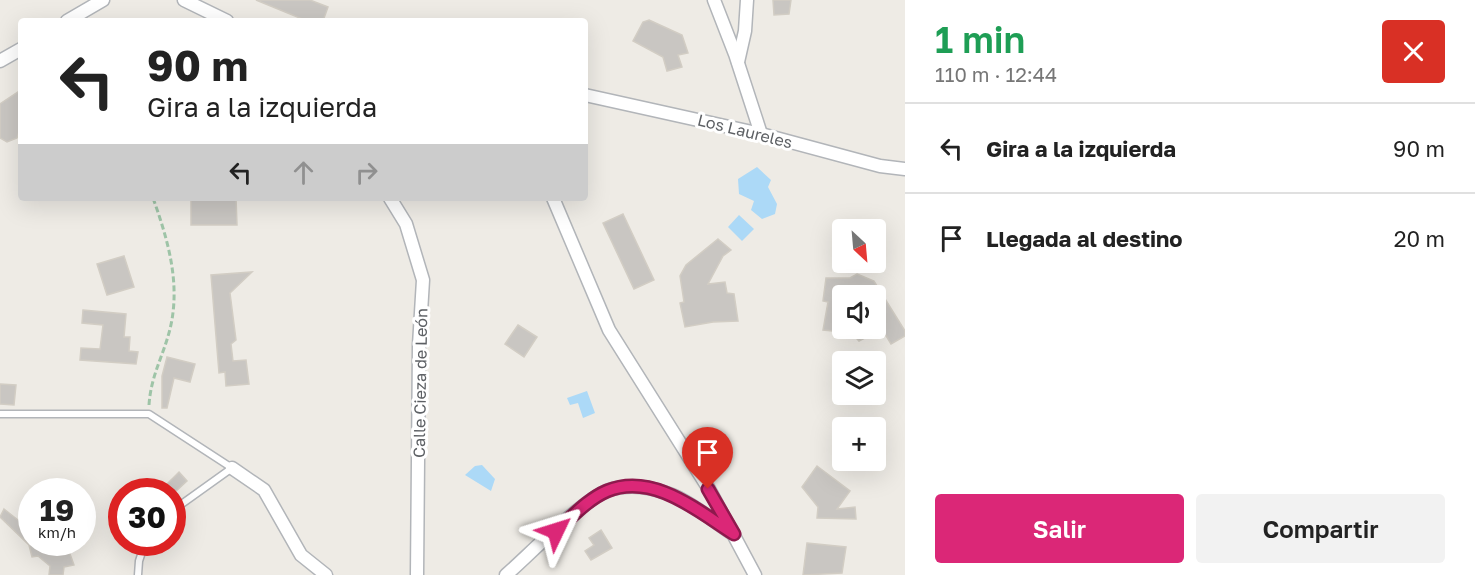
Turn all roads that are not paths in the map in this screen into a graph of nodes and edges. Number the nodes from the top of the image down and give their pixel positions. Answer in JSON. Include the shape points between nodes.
{"nodes":[{"id":1,"x":103,"y":0,"type":"edge"},
{"id":2,"x":184,"y":0,"type":"edge"},
{"id":3,"x":714,"y":0,"type":"edge"},
{"id":4,"x":747,"y":0,"type":"edge"},
{"id":5,"x":72,"y":18,"type":"edge"},
{"id":6,"x":221,"y":18,"type":"edge"},
{"id":7,"x":18,"y":51,"type":"edge"},
{"id":8,"x":0,"y":61,"type":"edge"},
{"id":9,"x":738,"y":64,"type":"junction"},
{"id":10,"x":588,"y":96,"type":"edge"},
{"id":11,"x":761,"y":134,"type":"junction"},
{"id":12,"x":905,"y":169,"type":"edge"},
{"id":13,"x":392,"y":201,"type":"edge"},
{"id":14,"x":554,"y":201,"type":"edge"},
{"id":15,"x":0,"y":414,"type":"edge"},
{"id":16,"x":232,"y":468,"type":"junction"},
{"id":17,"x":186,"y":501,"type":"edge"},
{"id":18,"x":734,"y":534,"type":"junction"},
{"id":19,"x":141,"y":556,"type":"edge"},
{"id":20,"x":138,"y":575,"type":"edge"},
{"id":21,"x":326,"y":575,"type":"edge"},
{"id":22,"x":417,"y":575,"type":"edge"},
{"id":23,"x":506,"y":575,"type":"edge"},
{"id":24,"x":755,"y":575,"type":"edge"}],
"edges":[{"from":1,"to":5,"type":"street"},
{"from":2,"to":6,"type":"street"},
{"from":3,"to":9,"type":"street"},
{"from":4,"to":9,"type":"street"},
{"from":7,"to":8,"type":"street"},
{"from":9,"to":11,"type":"street"},
{"from":10,"to":11,"type":"street","name":"Los Laureles"},
{"from":11,"to":12,"type":"street","name":"Los Laureles"},
{"from":13,"to":22,"type":"street","name":"Calle Cieza de León","via":[[406,224],[423,280]]},
{"from":14,"to":18,"type":"street","via":[[609,330]]},
{"from":15,"to":16,"type":"lane","via":[[149,414]]},
{"from":16,"to":17,"type":"lane"},
{"from":16,"to":21,"type":"street","via":[[264,490],[301,555]]},
{"from":18,"to":23,"type":"street","via":[[675,496],[647,487],[625,487],[608,491],[590,502]]},
{"from":18,"to":24,"type":"street"},
{"from":19,"to":20,"type":"lane"}]}
